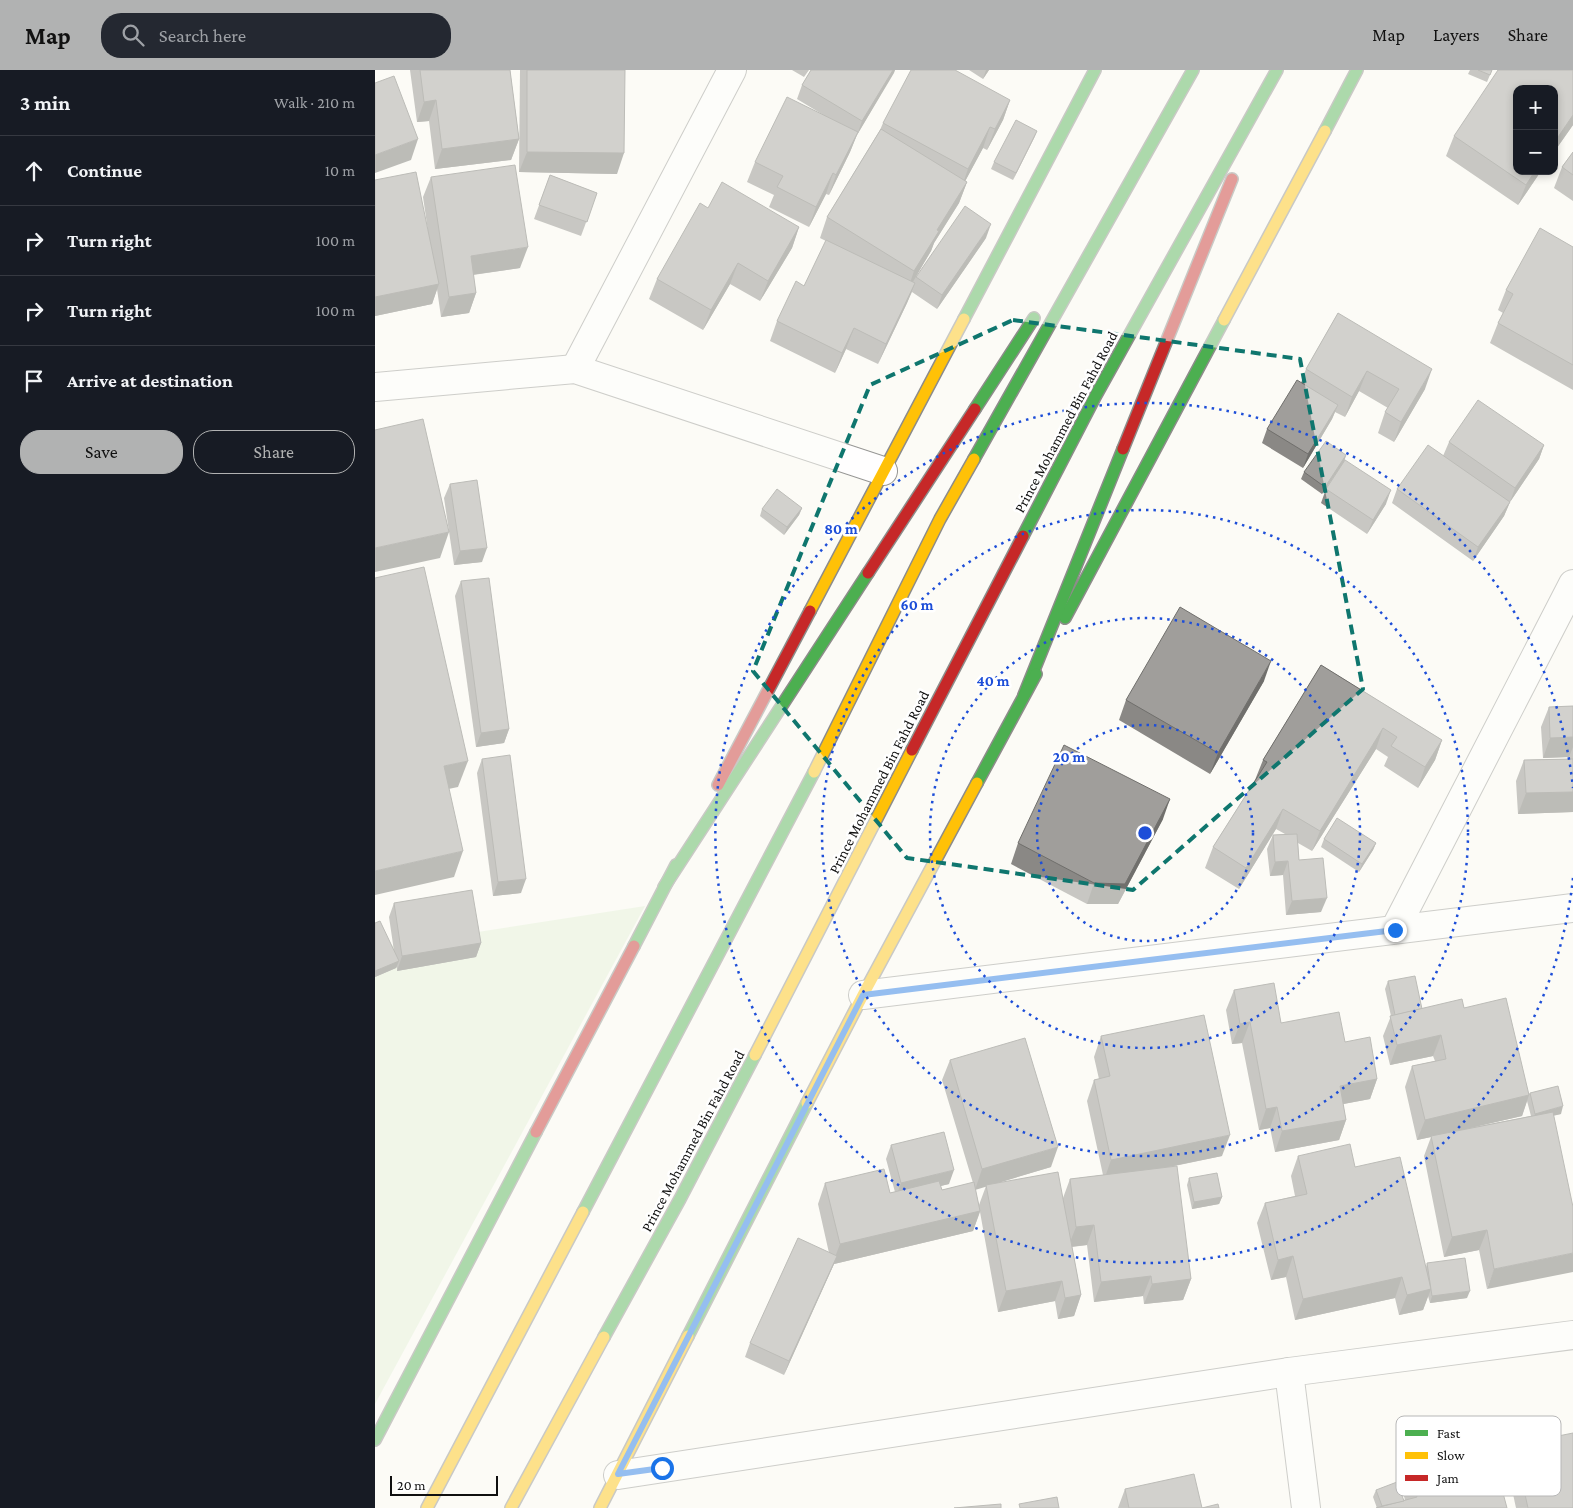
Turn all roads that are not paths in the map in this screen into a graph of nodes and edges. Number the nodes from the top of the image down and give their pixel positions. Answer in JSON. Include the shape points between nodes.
{"nodes":[{"id":1,"x":731,"y":70,"type":"edge"},
{"id":2,"x":1095,"y":70,"type":"edge"},
{"id":3,"x":1193,"y":70,"type":"edge"},
{"id":4,"x":1277,"y":70,"type":"edge"},
{"id":5,"x":1357,"y":70,"type":"edge"},
{"id":6,"x":1181,"y":90,"type":"junction"},
{"id":7,"x":1243,"y":153,"type":"dead end"},
{"id":8,"x":1236,"y":171,"type":"dead end"},
{"id":9,"x":1085,"y":240,"type":"dead end"},
{"id":10,"x":1041,"y":306,"type":"dead end"},
{"id":11,"x":575,"y":369,"type":"junction"},
{"id":12,"x":375,"y":387,"type":"edge"},
{"id":13,"x":883,"y":471,"type":"junction"},
{"id":14,"x":1573,"y":584,"type":"edge"},
{"id":15,"x":1024,"y":695,"type":"junction"},
{"id":16,"x":664,"y":888,"type":"junction"},
{"id":17,"x":1573,"y":908,"type":"edge"},
{"id":18,"x":1395,"y":930,"type":"junction"},
{"id":19,"x":863,"y":995,"type":"junction"},
{"id":20,"x":1573,"y":1335,"type":"edge"},
{"id":21,"x":1289,"y":1372,"type":"junction"},
{"id":22,"x":375,"y":1440,"type":"edge"},
{"id":23,"x":618,"y":1474,"type":"junction"},
{"id":24,"x":427,"y":1508,"type":"edge"},
{"id":25,"x":511,"y":1508,"type":"edge"},
{"id":26,"x":600,"y":1508,"type":"edge"},
{"id":27,"x":1306,"y":1508,"type":"edge"}],
"edges":[{"from":1,"to":11,"type":"street"},
{"from":2,"to":13,"type":"main road"},
{"from":3,"to":6,"type":"main road"},
{"from":4,"to":7,"type":"main road"},
{"from":4,"to":25,"type":"main road","name":"Prince Mohammed Bin Fahd Road","via":[[1096,395],[680,1199]]},
{"from":5,"to":15,"type":"main road"},
{"from":6,"to":9,"type":"main road"},
{"from":6,"to":24,"type":"main road","via":[[940,519],[814,772]]},
{"from":8,"to":15,"type":"main road"},
{"from":10,"to":16,"type":"main road"},
{"from":11,"to":12,"type":"street"},
{"from":11,"to":13,"type":"street"},
{"from":13,"to":16,"type":"main road"},
{"from":14,"to":18,"type":"street"},
{"from":15,"to":19,"type":"main road"},
{"from":16,"to":22,"type":"main road"},
{"from":17,"to":18,"type":"street"},
{"from":18,"to":19,"type":"street"},
{"from":19,"to":23,"type":"main road"},
{"from":20,"to":21,"type":"street"},
{"from":21,"to":23,"type":"street"},
{"from":21,"to":27,"type":"street"},
{"from":23,"to":26,"type":"main road"}]}
